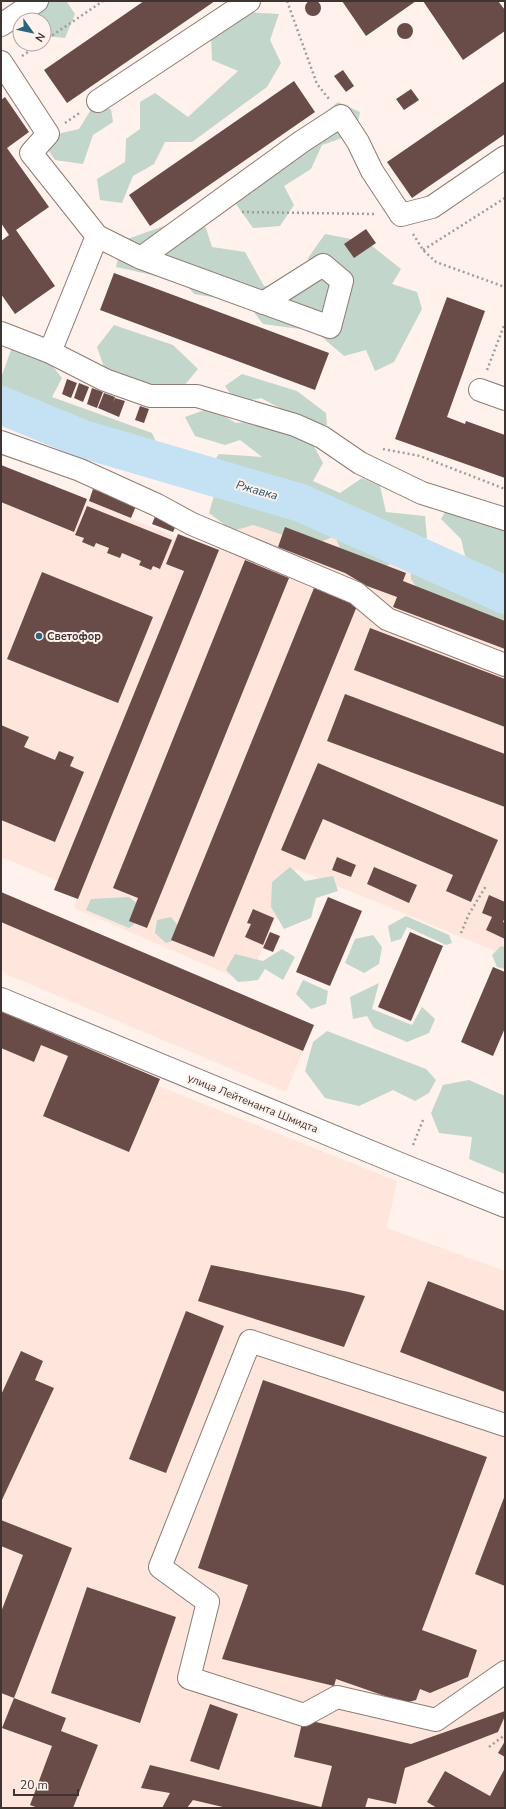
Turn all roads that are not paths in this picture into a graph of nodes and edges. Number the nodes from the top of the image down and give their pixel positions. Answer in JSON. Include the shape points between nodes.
{"nodes":[{"id":1,"x":37,"y":1,"type":"edge"},
{"id":2,"x":249,"y":1,"type":"edge"},
{"id":3,"x":1,"y":25,"type":"edge"},
{"id":4,"x":1,"y":62,"type":"edge"},
{"id":5,"x":98,"y":101,"type":"road end"},
{"id":6,"x":505,"y":157,"type":"edge"},
{"id":7,"x":97,"y":236,"type":"junction"},
{"id":8,"x":141,"y":258,"type":"junction"},
{"id":9,"x":263,"y":303,"type":"dead end"},
{"id":10,"x":1,"y":334,"type":"edge"},
{"id":11,"x":50,"y":352,"type":"junction"},
{"id":12,"x":480,"y":390,"type":"road end"},
{"id":13,"x":505,"y":399,"type":"edge"},
{"id":14,"x":1,"y":442,"type":"edge"},
{"id":15,"x":505,"y":519,"type":"edge"},
{"id":16,"x":505,"y":665,"type":"edge"},
{"id":17,"x":1,"y":999,"type":"edge"},
{"id":18,"x":505,"y":1206,"type":"edge"},
{"id":19,"x":505,"y":1425,"type":"edge"},
{"id":20,"x":505,"y":1672,"type":"edge"}],
"edges":[{"from":1,"to":3,"type":"street"},
{"from":2,"to":5,"type":"street"},
{"from":4,"to":7,"type":"street","via":[[48,134],[31,153]]},
{"from":6,"to":8,"type":"street","via":[[432,207],[401,215],[341,116]]},
{"from":7,"to":8,"type":"street"},
{"from":7,"to":11,"type":"street"},
{"from":8,"to":9,"type":"street"},
{"from":10,"to":11,"type":"street"},
{"from":11,"to":15,"type":"street","via":[[105,380],[150,396],[198,396],[296,424],[322,437],[360,463],[422,493]]},
{"from":12,"to":13,"type":"street"},
{"from":14,"to":16,"type":"street","via":[[80,470],[192,524],[356,593],[387,619]]},
{"from":17,"to":18,"type":"street","name":"улица Лейтенанта Шмидта"},
{"from":19,"to":20,"type":"street","via":[[250,1341],[160,1567],[208,1602],[189,1678],[304,1715],[337,1697],[436,1720]]}]}
